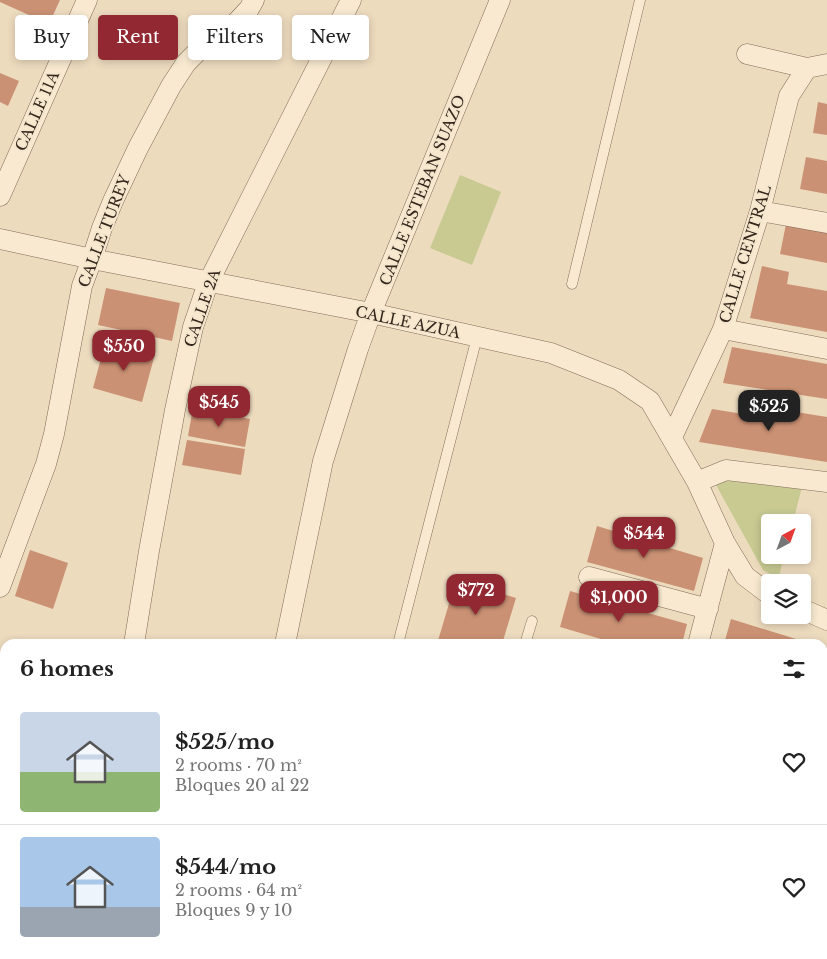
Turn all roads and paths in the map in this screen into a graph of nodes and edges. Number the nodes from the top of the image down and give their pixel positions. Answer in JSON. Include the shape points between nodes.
{"nodes":[{"id":1,"x":87,"y":0,"type":"edge"},
{"id":2,"x":254,"y":0,"type":"edge"},
{"id":3,"x":351,"y":0,"type":"edge"},
{"id":4,"x":500,"y":0,"type":"edge"},
{"id":5,"x":640,"y":0,"type":"edge"},
{"id":6,"x":747,"y":54,"type":"dead end"},
{"id":7,"x":827,"y":64,"type":"edge"},
{"id":8,"x":807,"y":68,"type":"junction"},
{"id":9,"x":0,"y":196,"type":"edge"},
{"id":10,"x":760,"y":211,"type":"junction"},
{"id":11,"x":827,"y":223,"type":"edge"},
{"id":12,"x":0,"y":239,"type":"edge"},
{"id":13,"x":92,"y":260,"type":"junction"},
{"id":14,"x":208,"y":283,"type":"junction"},
{"id":15,"x":572,"y":284,"type":"dead end"},
{"id":16,"x":371,"y":313,"type":"junction"},
{"id":17,"x":723,"y":329,"type":"junction"},
{"id":18,"x":477,"y":337,"type":"junction"},
{"id":19,"x":827,"y":349,"type":"edge"},
{"id":20,"x":672,"y":437,"type":"junction"},
{"id":21,"x":697,"y":482,"type":"junction"},
{"id":22,"x":827,"y":482,"type":"edge"},
{"id":23,"x":726,"y":543,"type":"junction"},
{"id":24,"x":588,"y":577,"type":"dead end"},
{"id":25,"x":0,"y":587,"type":"edge"},
{"id":26,"x":761,"y":588,"type":"edge"},
{"id":27,"x":708,"y":609,"type":"junction"},
{"id":28,"x":811,"y":613,"type":"edge"},
{"id":29,"x":827,"y":620,"type":"edge"},
{"id":30,"x":532,"y":621,"type":"dead end"},
{"id":31,"x":135,"y":639,"type":"edge"},
{"id":32,"x":286,"y":639,"type":"edge"},
{"id":33,"x":399,"y":639,"type":"edge"},
{"id":34,"x":527,"y":639,"type":"edge"},
{"id":35,"x":699,"y":639,"type":"edge"}],
"edges":[{"from":1,"to":9,"type":"street","name":"CALLE 11A"},
{"from":2,"to":13,"type":"street","name":"CALLE TUREY","via":[[234,25],[202,47],[186,63],[171,86],[113,201]]},
{"from":3,"to":14,"type":"street","name":"CALLE 2A"},
{"from":4,"to":16,"type":"street","name":"CALLE ESTEBAN SUAZO"},
{"from":5,"to":15,"type":"lane"},
{"from":6,"to":8,"type":"street"},
{"from":7,"to":8,"type":"street"},
{"from":8,"to":10,"type":"street","name":"CALLE CENTRAL","via":[[789,96]]},
{"from":10,"to":11,"type":"street"},
{"from":10,"to":17,"type":"street","name":"CALLE CENTRAL"},
{"from":12,"to":13,"type":"street","name":"CALLE AZUA"},
{"from":13,"to":14,"type":"street","name":"CALLE AZUA"},
{"from":13,"to":25,"type":"street","name":"CALLE TUREY","via":[[82,286],[46,464]]},
{"from":14,"to":16,"type":"street","name":"CALLE AZUA"},
{"from":14,"to":31,"type":"street","name":"CALLE 2A","via":[[193,327],[175,410]]},
{"from":16,"to":18,"type":"street","name":"CALLE AZUA"},
{"from":16,"to":32,"type":"street","name":"CALLE ESTEBAN SUAZO","via":[[322,462]]},
{"from":17,"to":19,"type":"street"},
{"from":17,"to":20,"type":"street","name":"CALLE CENTRAL"},
{"from":18,"to":20,"type":"street","name":"CALLE AZUA","via":[[551,353],[618,380],[650,402]]},
{"from":18,"to":33,"type":"lane"},
{"from":20,"to":21,"type":"street","name":"CALLE AZUA"},
{"from":21,"to":22,"type":"street","via":[[726,470]]},
{"from":21,"to":23,"type":"street","name":"CALLE AZUA"},
{"from":23,"to":26,"type":"street","name":"CALLE AZUA","via":[[744,576]]},
{"from":23,"to":27,"type":"street"},
{"from":24,"to":27,"type":"street"},
{"from":27,"to":35,"type":"street"},
{"from":28,"to":29,"type":"street"},
{"from":30,"to":34,"type":"lane"}]}
